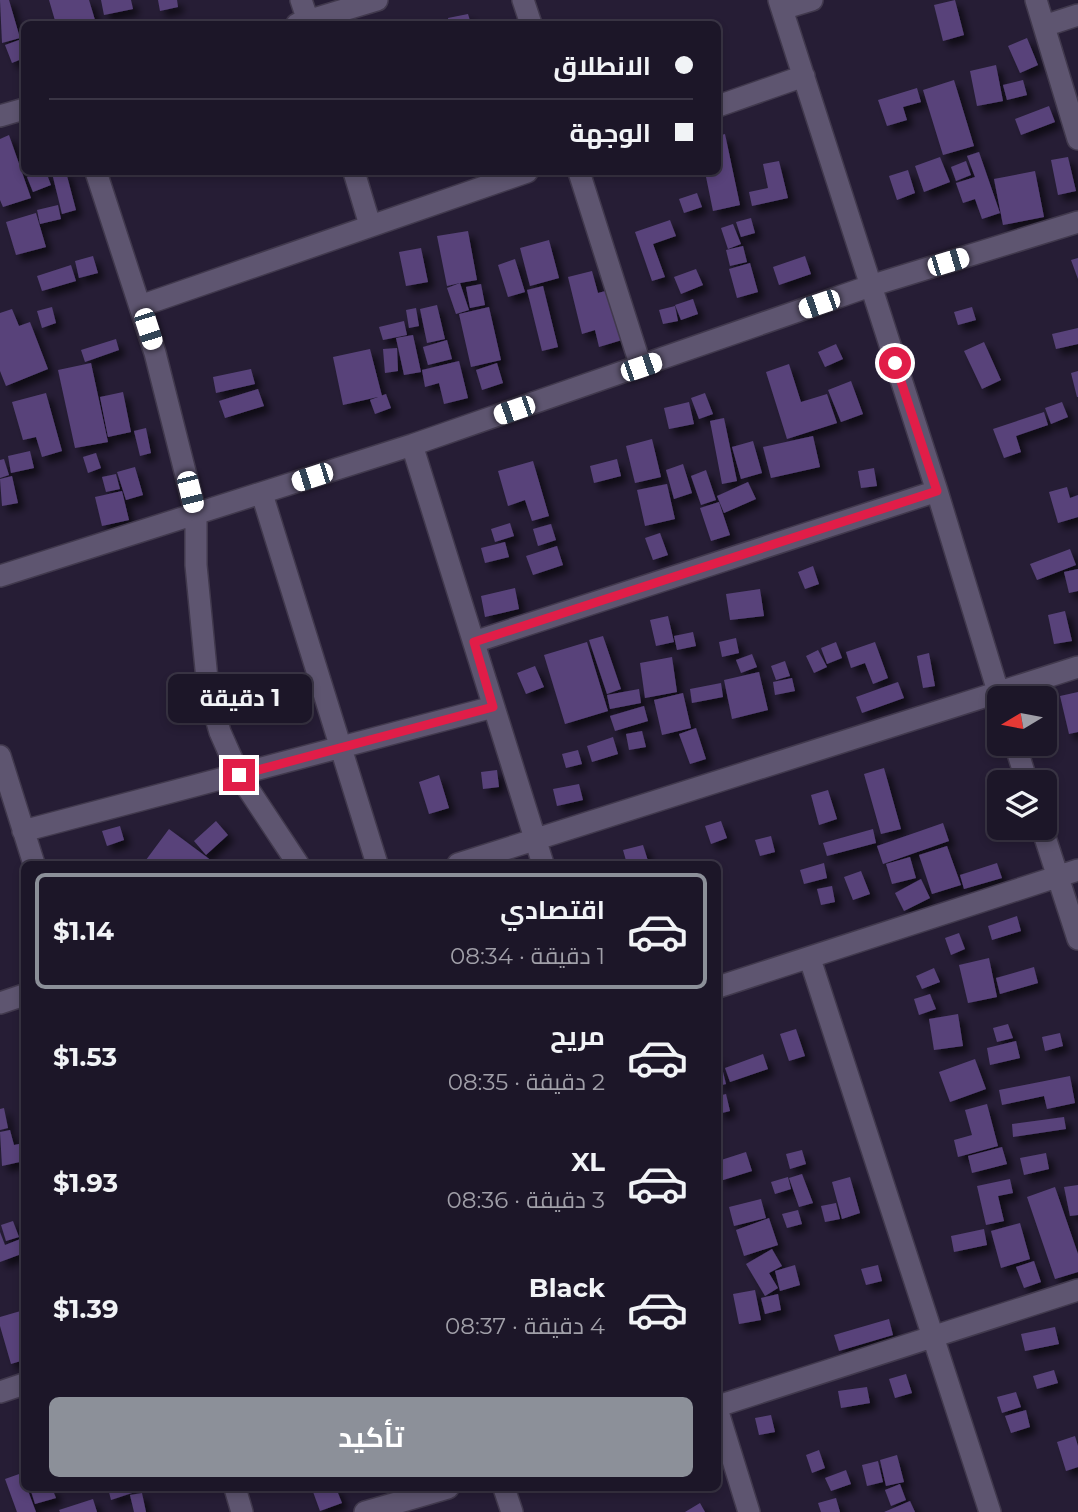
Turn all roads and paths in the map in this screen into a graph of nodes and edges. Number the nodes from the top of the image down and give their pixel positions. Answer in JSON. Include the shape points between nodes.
{"nodes":[{"id":1,"x":302,"y":0,"type":"edge"},
{"id":2,"x":377,"y":0,"type":"edge"},
{"id":3,"x":523,"y":0,"type":"edge"},
{"id":4,"x":812,"y":0,"type":"edge"},
{"id":5,"x":1036,"y":0,"type":"edge"},
{"id":6,"x":781,"y":4,"type":"edge"},
{"id":7,"x":1078,"y":15,"type":"edge"},
{"id":8,"x":305,"y":21,"type":"edge"},
{"id":9,"x":311,"y":21,"type":"edge"},
{"id":10,"x":530,"y":21,"type":"edge"},
{"id":11,"x":1044,"y":26,"type":"junction"},
{"id":12,"x":804,"y":76,"type":"junction"},
{"id":13,"x":721,"y":105,"type":"edge"},
{"id":14,"x":21,"y":110,"type":"edge"},
{"id":15,"x":0,"y":116,"type":"edge"},
{"id":16,"x":1078,"y":139,"type":"edge"},
{"id":17,"x":97,"y":175,"type":"edge"},
{"id":18,"x":355,"y":175,"type":"edge"},
{"id":19,"x":518,"y":175,"type":"edge"},
{"id":20,"x":580,"y":175,"type":"edge"},
{"id":21,"x":1078,"y":222,"type":"edge"},
{"id":22,"x":370,"y":225,"type":"junction"},
{"id":23,"x":870,"y":286,"type":"junction"},
{"id":24,"x":140,"y":306,"type":"junction"},
{"id":25,"x":641,"y":367,"type":"junction"},
{"id":26,"x":412,"y":445,"type":"junction"},
{"id":27,"x":937,"y":491,"type":"junction"},
{"id":28,"x":262,"y":494,"type":"junction"},
{"id":29,"x":196,"y":515,"type":"junction"},
{"id":30,"x":0,"y":576,"type":"edge"},
{"id":31,"x":474,"y":642,"type":"junction"},
{"id":32,"x":1078,"y":667,"type":"edge"},
{"id":33,"x":996,"y":686,"type":"edge"},
{"id":34,"x":1026,"y":686,"type":"edge"},
{"id":35,"x":987,"y":700,"type":"edge"},
{"id":36,"x":493,"y":707,"type":"junction"},
{"id":37,"x":342,"y":748,"type":"junction"},
{"id":38,"x":0,"y":756,"type":"edge"},
{"id":39,"x":239,"y":775,"type":"junction"},
{"id":40,"x":23,"y":831,"type":"junction"},
{"id":41,"x":1049,"y":840,"type":"edge"},
{"id":42,"x":535,"y":841,"type":"junction"},
{"id":43,"x":33,"y":861,"type":"edge"},
{"id":44,"x":296,"y":861,"type":"edge"},
{"id":45,"x":376,"y":861,"type":"edge"},
{"id":46,"x":468,"y":861,"type":"edge"},
{"id":47,"x":542,"y":861,"type":"edge"},
{"id":48,"x":1068,"y":873,"type":"edge"},
{"id":49,"x":1078,"y":939,"type":"edge"},
{"id":50,"x":810,"y":959,"type":"junction"},
{"id":51,"x":721,"y":986,"type":"edge"},
{"id":52,"x":21,"y":996,"type":"edge"},
{"id":53,"x":0,"y":1003,"type":"edge"},
{"id":54,"x":1078,"y":1290,"type":"edge"},
{"id":55,"x":934,"y":1336,"type":"junction"},
{"id":56,"x":21,"y":1385,"type":"edge"},
{"id":57,"x":0,"y":1392,"type":"edge"},
{"id":58,"x":721,"y":1405,"type":"edge"},
{"id":59,"x":721,"y":1422,"type":"edge"},
{"id":60,"x":235,"y":1491,"type":"edge"},
{"id":61,"x":438,"y":1491,"type":"edge"},
{"id":62,"x":505,"y":1491,"type":"edge"},
{"id":63,"x":242,"y":1512,"type":"edge"},
{"id":64,"x":366,"y":1512,"type":"edge"},
{"id":65,"x":512,"y":1512,"type":"edge"},
{"id":66,"x":749,"y":1512,"type":"edge"},
{"id":67,"x":990,"y":1512,"type":"edge"}],
"edges":[{"from":1,"to":8,"type":"street"},
{"from":2,"to":9,"type":"street"},
{"from":3,"to":10,"type":"street"},
{"from":4,"to":6,"type":"street"},
{"from":5,"to":11,"type":"street"},
{"from":6,"to":12,"type":"street"},
{"from":7,"to":11,"type":"street"},
{"from":11,"to":16,"type":"street"},
{"from":12,"to":13,"type":"street"},
{"from":12,"to":23,"type":"street"},
{"from":14,"to":15,"type":"street"},
{"from":17,"to":24,"type":"street"},
{"from":18,"to":22,"type":"street"},
{"from":19,"to":22,"type":"street"},
{"from":20,"to":25,"type":"street"},
{"from":21,"to":23,"type":"street"},
{"from":22,"to":24,"type":"street"},
{"from":23,"to":25,"type":"street"},
{"from":23,"to":27,"type":"street"},
{"from":24,"to":29,"type":"street"},
{"from":25,"to":26,"type":"street"},
{"from":26,"to":28,"type":"street"},
{"from":26,"to":31,"type":"street"},
{"from":27,"to":31,"type":"street"},
{"from":27,"to":33,"type":"street"},
{"from":28,"to":29,"type":"street"},
{"from":28,"to":37,"type":"street"},
{"from":29,"to":30,"type":"street"},
{"from":29,"to":39,"type":"street","via":[[208,690]]},
{"from":31,"to":36,"type":"street"},
{"from":32,"to":34,"type":"street"},
{"from":35,"to":42,"type":"street"},
{"from":36,"to":37,"type":"street"},
{"from":36,"to":42,"type":"street"},
{"from":37,"to":39,"type":"street"},
{"from":37,"to":45,"type":"street"},
{"from":38,"to":40,"type":"street"},
{"from":39,"to":40,"type":"street"},
{"from":39,"to":44,"type":"street"},
{"from":40,"to":43,"type":"street"},
{"from":41,"to":48,"type":"street"},
{"from":42,"to":46,"type":"street"},
{"from":42,"to":47,"type":"street"},
{"from":48,"to":49,"type":"street"},
{"from":48,"to":50,"type":"street"},
{"from":50,"to":51,"type":"street"},
{"from":50,"to":55,"type":"street"},
{"from":52,"to":53,"type":"street"},
{"from":54,"to":55,"type":"street"},
{"from":55,"to":58,"type":"street"},
{"from":55,"to":67,"type":"street"},
{"from":56,"to":57,"type":"street"},
{"from":59,"to":66,"type":"street"},
{"from":60,"to":63,"type":"street"},
{"from":61,"to":64,"type":"street"},
{"from":62,"to":65,"type":"street"}]}
